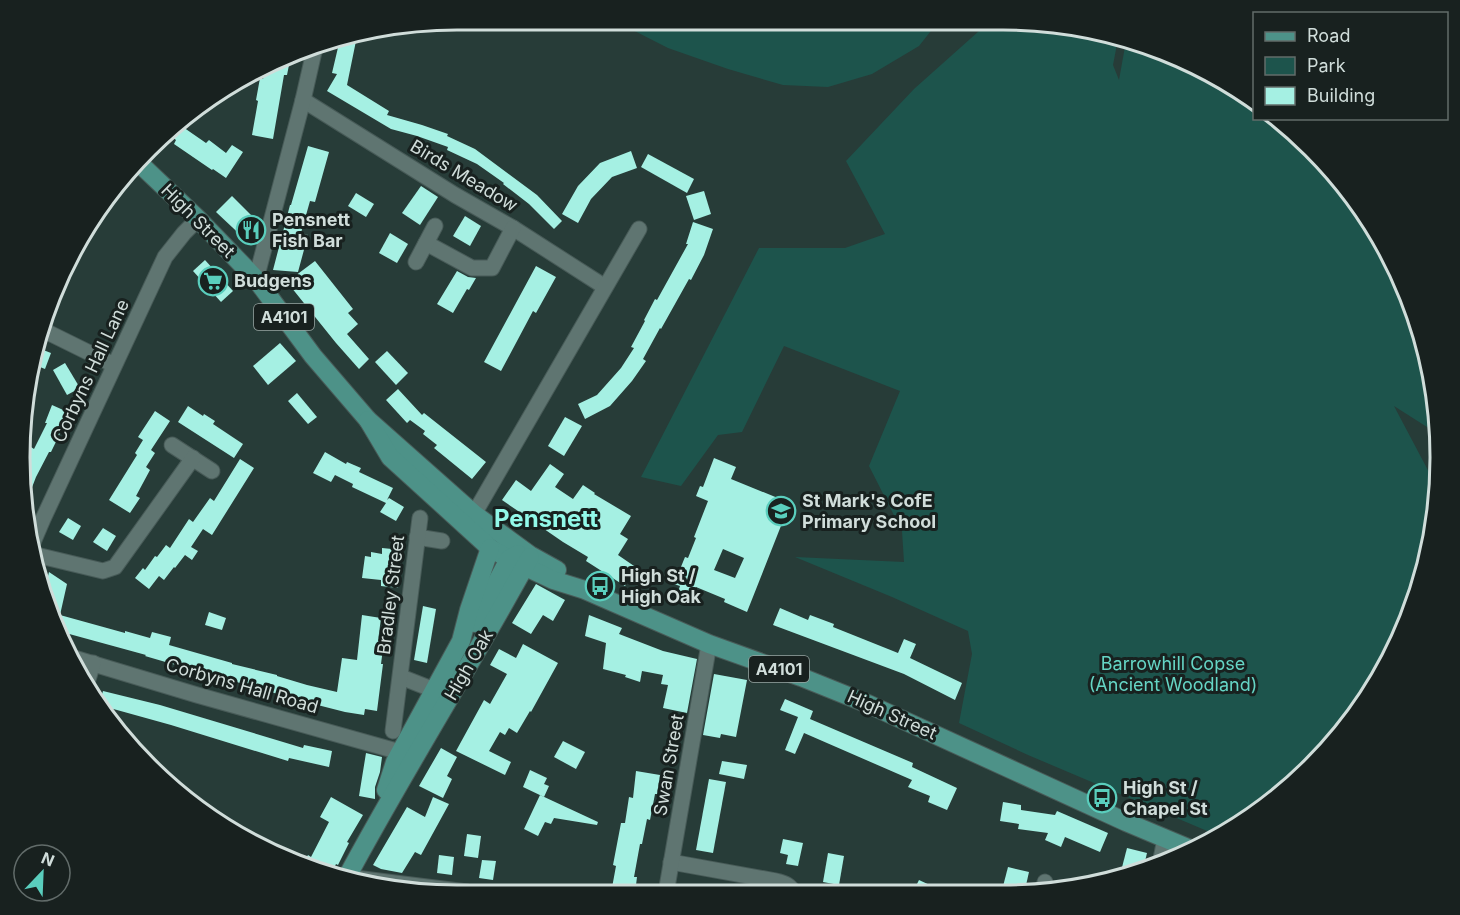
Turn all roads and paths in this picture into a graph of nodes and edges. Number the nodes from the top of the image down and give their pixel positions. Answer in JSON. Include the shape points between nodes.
{"nodes":[{"id":1,"x":313,"y":56,"type":"edge"},
{"id":2,"x":303,"y":100,"type":"junction"},
{"id":3,"x":144,"y":167,"type":"edge"},
{"id":4,"x":198,"y":219,"type":"junction"},
{"id":5,"x":435,"y":226,"type":"dead end"},
{"id":6,"x":513,"y":228,"type":"junction"},
{"id":7,"x":639,"y":229,"type":"dead end"},
{"id":8,"x":426,"y":243,"type":"junction"},
{"id":9,"x":416,"y":262,"type":"dead end"},
{"id":10,"x":256,"y":279,"type":"junction"},
{"id":11,"x":604,"y":287,"type":"junction"},
{"id":12,"x":49,"y":333,"type":"edge"},
{"id":13,"x":114,"y":365,"type":"junction"},
{"id":14,"x":368,"y":420,"type":"junction"},
{"id":15,"x":172,"y":445,"type":"dead end"},
{"id":16,"x":193,"y":458,"type":"junction"},
{"id":17,"x":212,"y":471,"type":"dead end"},
{"id":18,"x":474,"y":514,"type":"junction"},
{"id":19,"x":420,"y":518,"type":"dead end"},
{"id":20,"x":37,"y":533,"type":"edge"},
{"id":21,"x":417,"y":537,"type":"junction"},
{"id":22,"x":442,"y":541,"type":"dead end"},
{"id":23,"x":490,"y":548,"type":"junction"},
{"id":24,"x":42,"y":556,"type":"edge"},
{"id":25,"x":522,"y":558,"type":"junction"},
{"id":26,"x":461,"y":641,"type":"junction"},
{"id":27,"x":710,"y":644,"type":"junction"},
{"id":28,"x":81,"y":660,"type":"edge"},
{"id":29,"x":93,"y":663,"type":"junction"},
{"id":30,"x":89,"y":675,"type":"edge"},
{"id":31,"x":401,"y":677,"type":"junction"},
{"id":32,"x":434,"y":690,"type":"junction"},
{"id":33,"x":451,"y":697,"type":"junction"},
{"id":34,"x":393,"y":731,"type":"dead end"},
{"id":35,"x":407,"y":754,"type":"junction"},
{"id":36,"x":377,"y":821,"type":"junction"},
{"id":37,"x":1165,"y":839,"type":"junction"},
{"id":38,"x":1181,"y":846,"type":"edge"},
{"id":39,"x":1162,"y":854,"type":"edge"},
{"id":40,"x":671,"y":862,"type":"junction"},
{"id":41,"x":350,"y":871,"type":"edge"},
{"id":42,"x":667,"y":885,"type":"edge"},
{"id":43,"x":788,"y":885,"type":"edge"}],
"edges":[{"from":1,"to":2,"type":"street"},
{"from":2,"to":6,"type":"street","name":"Birds Meadow"},
{"from":2,"to":10,"type":"street"},
{"from":3,"to":4,"type":"main road","name":"High Street","number":"A4101"},
{"from":4,"to":10,"type":"main road","name":"High Street","number":"A4101"},
{"from":4,"to":13,"type":"street","name":"Corbyns Hall Lane","via":[[165,257]]},
{"from":5,"to":8,"type":"street"},
{"from":6,"to":8,"type":"street","via":[[492,268],[472,268]]},
{"from":6,"to":11,"type":"street","name":"Birds Meadow"},
{"from":7,"to":11,"type":"street"},
{"from":8,"to":9,"type":"street"},
{"from":10,"to":14,"type":"main road","name":"High Street","number":"A4101","via":[[313,356]]},
{"from":11,"to":18,"type":"street"},
{"from":12,"to":13,"type":"street"},
{"from":13,"to":20,"type":"street","name":"Corbyns Hall Lane"},
{"from":14,"to":18,"type":"main road","name":"High Street","number":"A4101"},
{"from":14,"to":23,"type":"main road","name":"High Street","number":"A4101","via":[[390,457]]},
{"from":15,"to":16,"type":"street"},
{"from":16,"to":17,"type":"street"},
{"from":16,"to":24,"type":"street","via":[[115,567],[103,571]]},
{"from":18,"to":25,"type":"main road","name":"High Street","number":"A4101"},
{"from":19,"to":21,"type":"street","name":"Bradley Street"},
{"from":21,"to":22,"type":"street"},
{"from":21,"to":31,"type":"street","name":"Bradley Street"},
{"from":23,"to":25,"type":"main road","name":"High Street","number":"A4101"},
{"from":23,"to":26,"type":"main road","name":"High Oak"},
{"from":25,"to":26,"type":"main road","name":"High Oak"},
{"from":25,"to":27,"type":"main road","name":"High Street","number":"A4101"},
{"from":25,"to":33,"type":"main road","name":"High Oak"},
{"from":26,"to":32,"type":"main road","name":"High Oak"},
{"from":27,"to":37,"type":"main road","name":"High Street","number":"A4101","via":[[868,704]]},
{"from":27,"to":40,"type":"street","name":"Swan Street"},
{"from":28,"to":29,"type":"street","name":"Corbyns Hall Road"},
{"from":29,"to":30,"type":"street"},
{"from":29,"to":35,"type":"street","name":"Corbyns Hall Road"},
{"from":31,"to":32,"type":"street","name":"Bradley Street"},
{"from":31,"to":34,"type":"street","name":"Bradley Street"},
{"from":32,"to":33,"type":"main road"},
{"from":32,"to":35,"type":"main road","name":"High Oak"},
{"from":33,"to":35,"type":"main road","name":"High Oak"},
{"from":35,"to":36,"type":"main road","name":"High Oak","via":[[404,773]]},
{"from":35,"to":36,"type":"main road","name":"High Oak","via":[[395,762]]},
{"from":36,"to":41,"type":"main road"},
{"from":37,"to":38,"type":"main road","name":"High Street","number":"A4101"},
{"from":37,"to":39,"type":"street"},
{"from":40,"to":42,"type":"street","name":"Swan Street"},
{"from":40,"to":43,"type":"street"}]}
